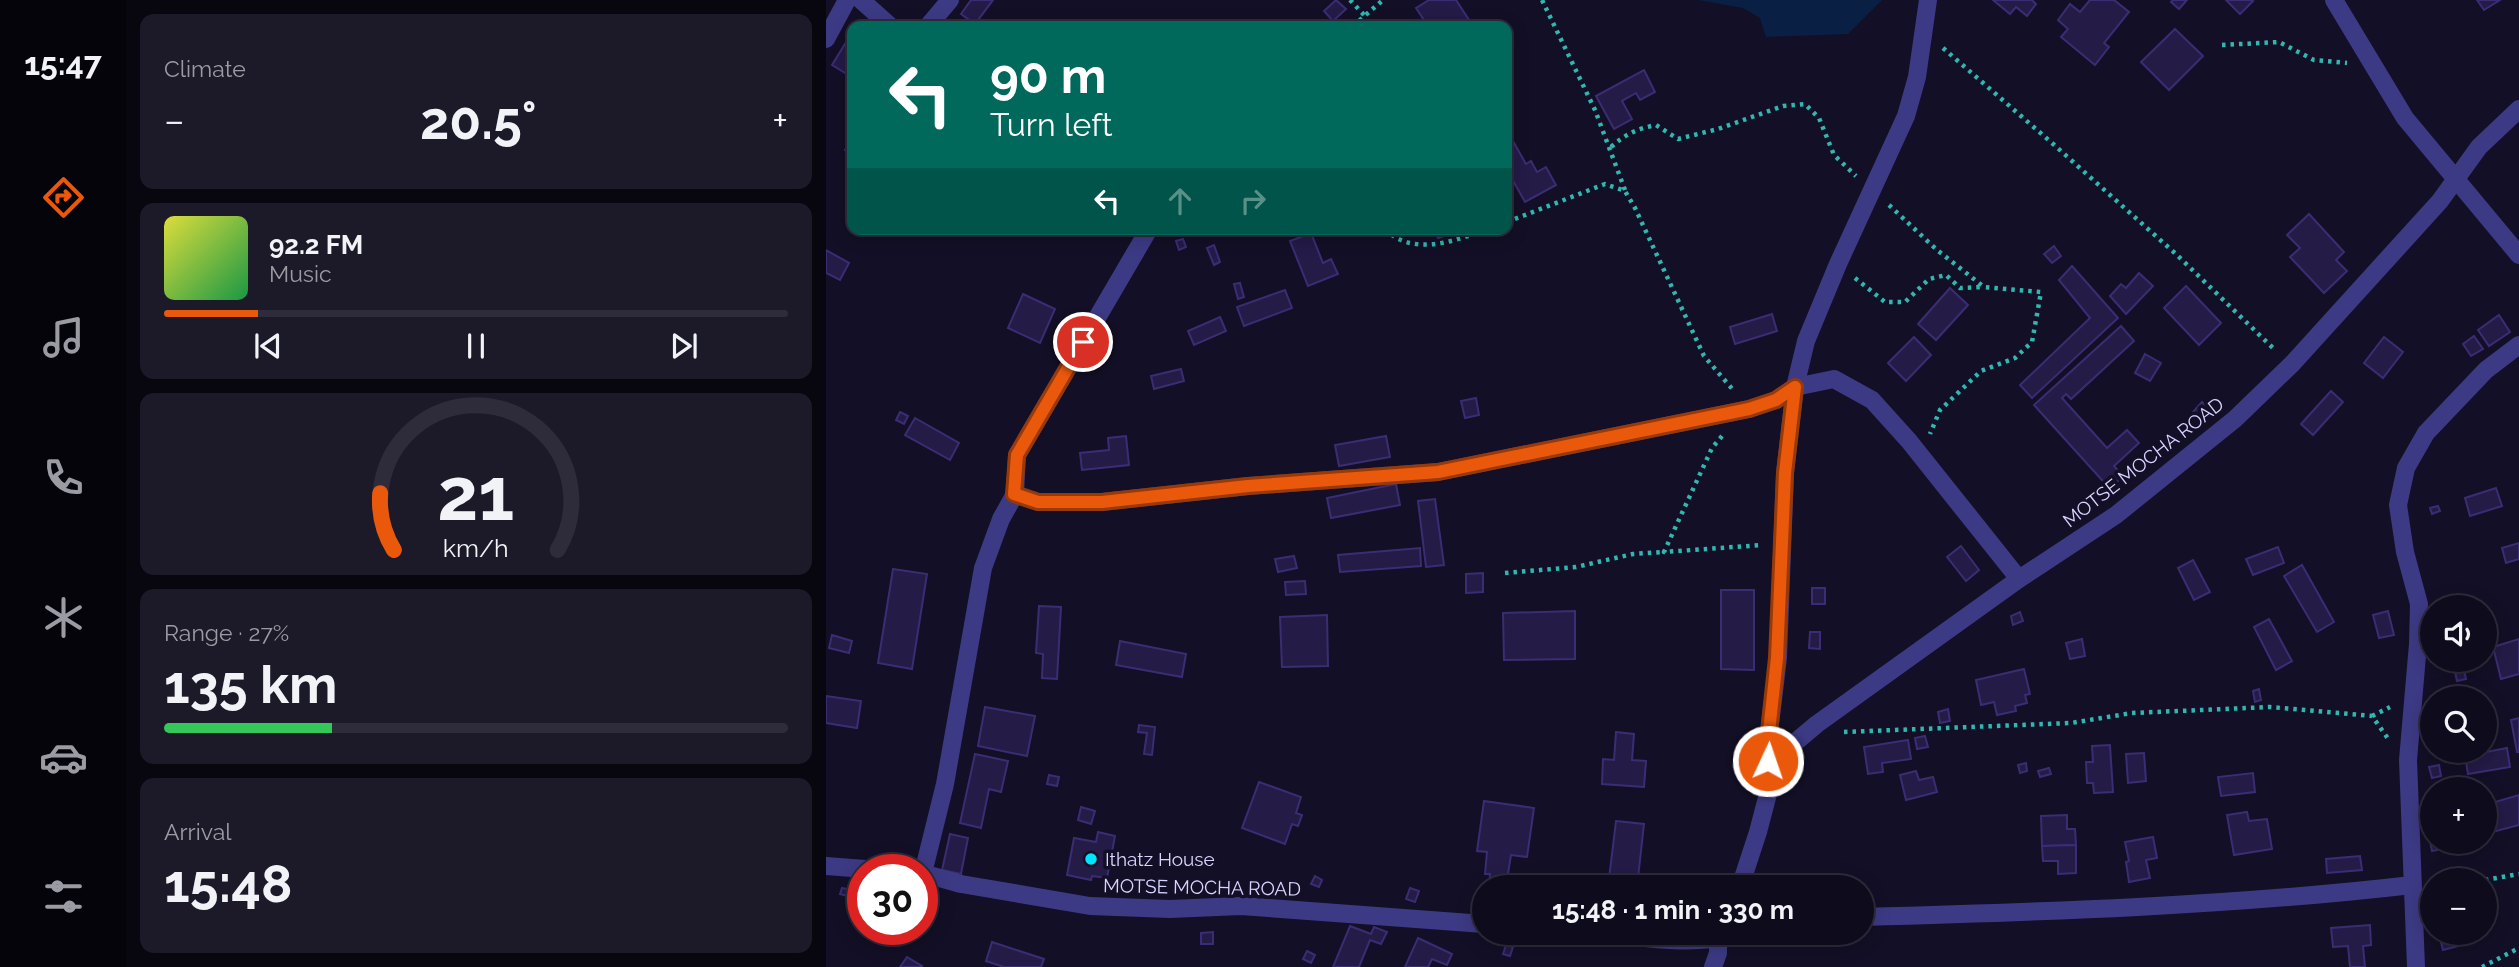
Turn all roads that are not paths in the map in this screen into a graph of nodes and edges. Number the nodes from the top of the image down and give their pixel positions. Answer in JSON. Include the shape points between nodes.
{"nodes":[{"id":1,"x":847,"y":0,"type":"edge"},
{"id":2,"x":861,"y":0,"type":"edge"},
{"id":3,"x":950,"y":0,"type":"edge"},
{"id":4,"x":1928,"y":0,"type":"edge"},
{"id":5,"x":2334,"y":0,"type":"edge"},
{"id":6,"x":884,"y":21,"type":"edge"},
{"id":7,"x":932,"y":21,"type":"edge"},
{"id":8,"x":826,"y":39,"type":"edge"},
{"id":9,"x":2519,"y":109,"type":"edge"},
{"id":10,"x":2457,"y":178,"type":"junction"},
{"id":11,"x":1145,"y":235,"type":"edge"},
{"id":12,"x":2519,"y":255,"type":"edge"},
{"id":13,"x":2519,"y":345,"type":"edge"},
{"id":14,"x":1795,"y":387,"type":"junction"},
{"id":15,"x":1014,"y":494,"type":"junction"},
{"id":16,"x":2019,"y":579,"type":"junction"},
{"id":17,"x":1775,"y":767,"type":"junction"},
{"id":18,"x":928,"y":854,"type":"edge"},
{"id":19,"x":826,"y":866,"type":"edge"},
{"id":20,"x":847,"y":868,"type":"edge"},
{"id":21,"x":1744,"y":875,"type":"edge"},
{"id":22,"x":938,"y":877,"type":"edge"},
{"id":23,"x":2412,"y":885,"type":"junction"},
{"id":24,"x":1874,"y":917,"type":"edge"},
{"id":25,"x":1472,"y":923,"type":"edge"},
{"id":26,"x":1719,"y":945,"type":"edge"},
{"id":27,"x":1713,"y":967,"type":"edge"},
{"id":28,"x":2416,"y":967,"type":"edge"}],
"edges":[{"from":1,"to":8,"type":"street"},
{"from":2,"to":6,"type":"street"},
{"from":3,"to":7,"type":"street"},
{"from":4,"to":14,"type":"street","via":[[1906,117],[1806,341]]},
{"from":5,"to":10,"type":"street","via":[[2405,118]]},
{"from":9,"to":10,"type":"street","name":"MOTSE MOCHA ROAD","via":[[2479,147]]},
{"from":10,"to":12,"type":"street"},
{"from":10,"to":16,"type":"street","name":"MOTSE MOCHA ROAD","via":[[2292,364],[2235,419],[2116,515]]},
{"from":11,"to":15,"type":"street","via":[[1017,455]]},
{"from":13,"to":23,"type":"street","via":[[2486,370],[2426,433],[2406,468],[2399,505],[2419,604],[2408,760]]},
{"from":14,"to":15,"type":"street","via":[[1776,400],[1749,409],[1438,472],[1102,502],[1038,502]]},
{"from":14,"to":16,"type":"street","via":[[1834,379],[1872,400]]},
{"from":14,"to":17,"type":"street","via":[[1768,741],[1768,761]]},
{"from":15,"to":18,"type":"street","via":[[983,568],[945,784]]},
{"from":16,"to":17,"type":"street","name":"MOTSE MOCHA ROAD","via":[[1817,724],[1792,744]]},
{"from":17,"to":21,"type":"street","name":"MOTSE MOCHA ROAD"},
{"from":19,"to":20,"type":"street"},
{"from":22,"to":25,"type":"street","name":"MOTSE MOCHA ROAD","via":[[1090,906],[1241,906]]},
{"from":23,"to":24,"type":"street","via":[[2080,910]]},
{"from":23,"to":28,"type":"street"},
{"from":26,"to":27,"type":"street"}]}
